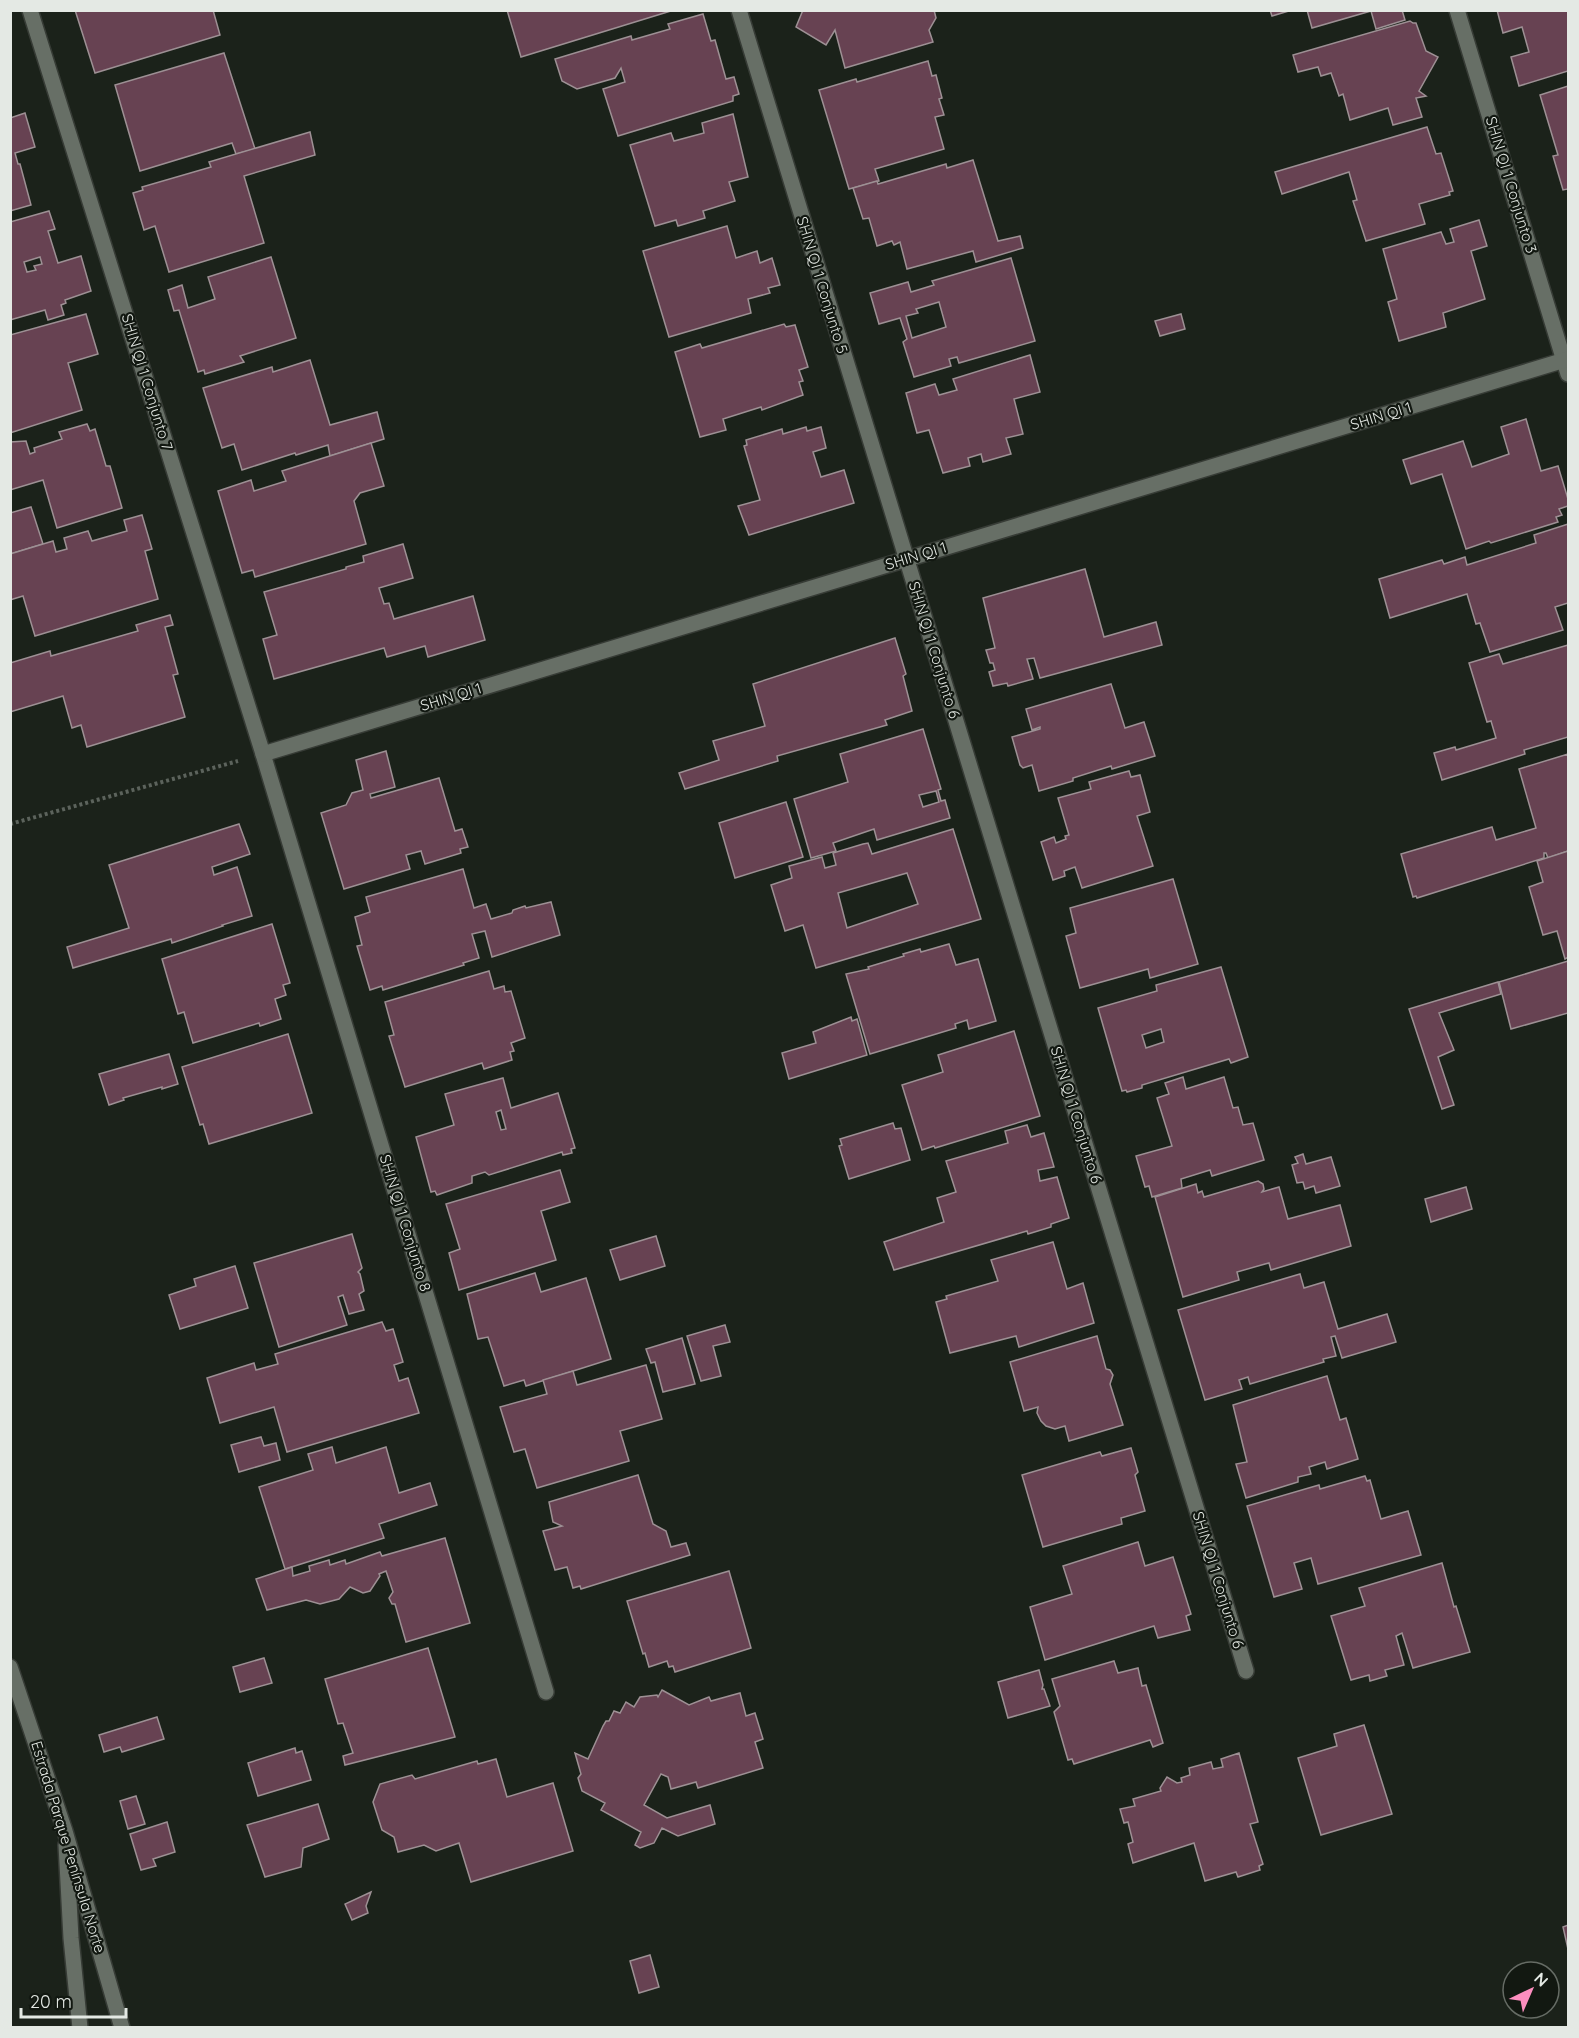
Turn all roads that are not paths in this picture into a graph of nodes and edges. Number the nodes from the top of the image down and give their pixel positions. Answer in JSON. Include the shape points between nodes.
{"nodes":[{"id":1,"x":30,"y":10,"type":"edge"},
{"id":2,"x":739,"y":10,"type":"edge"},
{"id":3,"x":1457,"y":10,"type":"edge"},
{"id":4,"x":1567,"y":364,"type":"edge"},
{"id":5,"x":906,"y":559,"type":"junction"},
{"id":6,"x":263,"y":754,"type":"junction"},
{"id":7,"x":10,"y":1667,"type":"edge"},
{"id":8,"x":1246,"y":1671,"type":"dead end"},
{"id":9,"x":546,"y":1692,"type":"dead end"},
{"id":10,"x":65,"y":1831,"type":"junction"},
{"id":11,"x":80,"y":2028,"type":"edge"},
{"id":12,"x":122,"y":2028,"type":"edge"}],
"edges":[{"from":1,"to":6,"type":"street","name":"SHIN QI 1 Conjunto 7"},
{"from":2,"to":5,"type":"street","name":"SHIN QI 1 Conjunto 5"},
{"from":3,"to":4,"type":"street","name":"SHIN QI 1 Conjunto 3"},
{"from":4,"to":5,"type":"street","name":"SHIN QI 1"},
{"from":5,"to":6,"type":"street","name":"SHIN QI 1"},
{"from":5,"to":8,"type":"street","name":"SHIN QI 1 Conjunto 6"},
{"from":6,"to":9,"type":"street","name":"SHIN QI 1 Conjunto 8"},
{"from":7,"to":10,"type":"street","name":"Estrada Parque Península Norte"},
{"from":10,"to":11,"type":"street"},
{"from":10,"to":12,"type":"street","name":"Estrada Parque Península Norte"}]}
